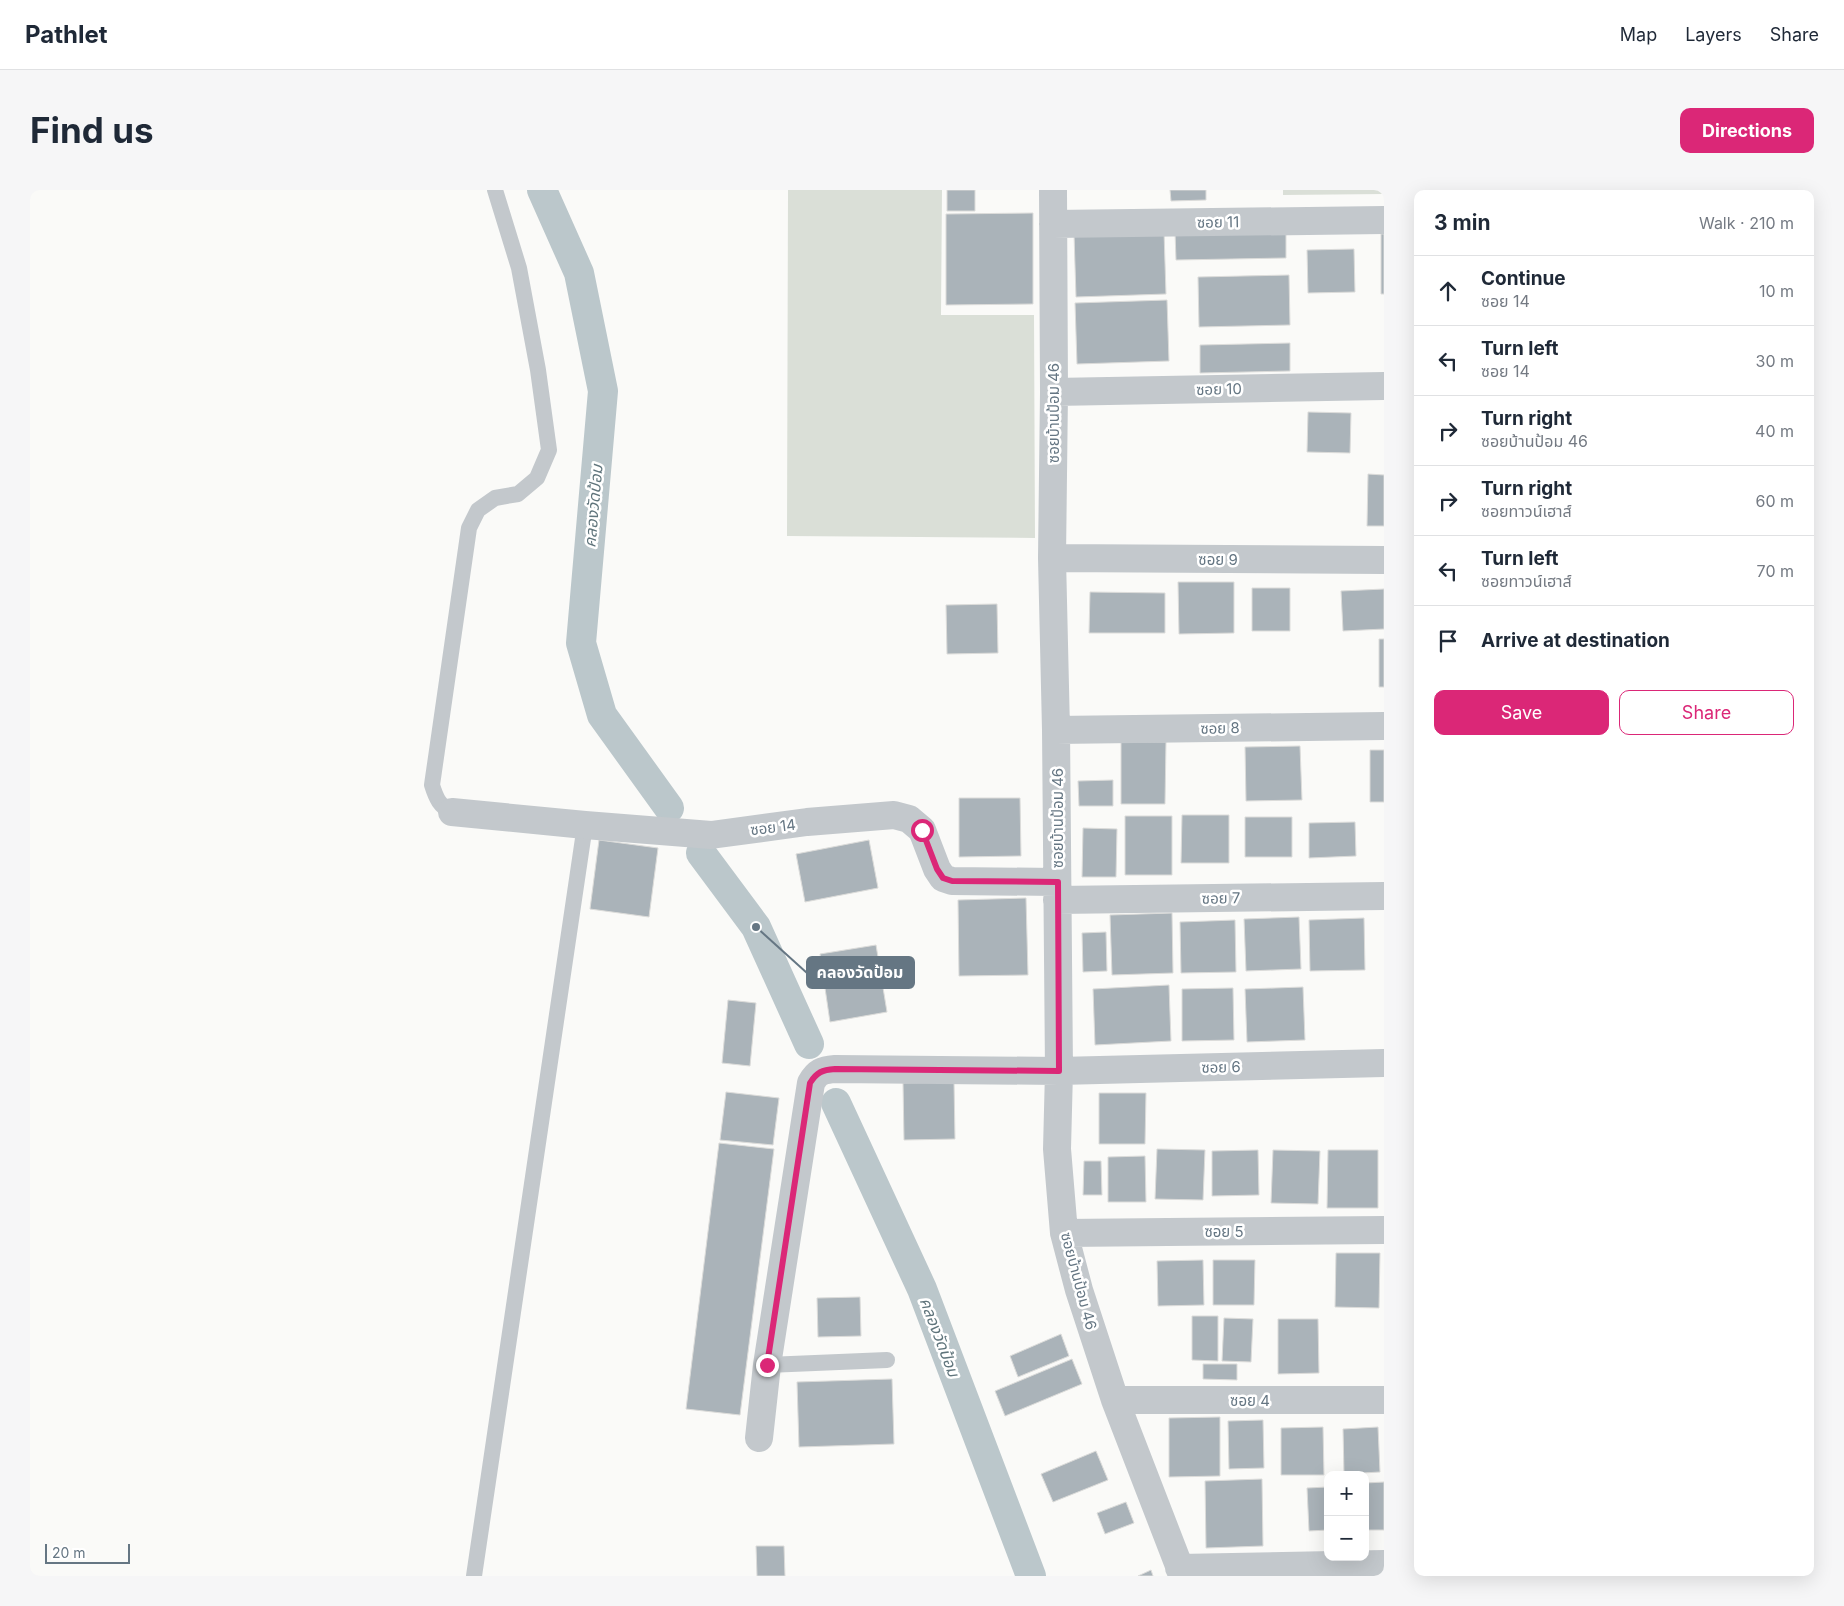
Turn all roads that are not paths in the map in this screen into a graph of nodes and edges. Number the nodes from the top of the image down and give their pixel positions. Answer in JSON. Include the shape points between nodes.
{"nodes":[{"id":1,"x":495,"y":190,"type":"edge"},
{"id":2,"x":1053,"y":190,"type":"edge"},
{"id":3,"x":1384,"y":220,"type":"edge"},
{"id":4,"x":1053,"y":224,"type":"junction"},
{"id":5,"x":1384,"y":386,"type":"edge"},
{"id":6,"x":1054,"y":392,"type":"junction"},
{"id":7,"x":1052,"y":558,"type":"junction"},
{"id":8,"x":1384,"y":560,"type":"edge"},
{"id":9,"x":1384,"y":726,"type":"edge"},
{"id":10,"x":1056,"y":730,"type":"junction"},
{"id":11,"x":452,"y":812,"type":"joint"},
{"id":12,"x":585,"y":825,"type":"junction"},
{"id":13,"x":1058,"y":891,"type":"junction"},
{"id":14,"x":1384,"y":896,"type":"edge"},
{"id":15,"x":1384,"y":1063,"type":"edge"},
{"id":16,"x":1059,"y":1071,"type":"junction"},
{"id":17,"x":1384,"y":1230,"type":"edge"},
{"id":18,"x":1064,"y":1233,"type":"junction"},
{"id":19,"x":887,"y":1360,"type":"dead end"},
{"id":20,"x":767,"y":1365,"type":"junction"},
{"id":21,"x":1115,"y":1400,"type":"junction"},
{"id":22,"x":1384,"y":1400,"type":"edge"},
{"id":23,"x":759,"y":1438,"type":"dead end"},
{"id":24,"x":1384,"y":1564,"type":"edge"},
{"id":25,"x":1181,"y":1572,"type":"edge"},
{"id":26,"x":474,"y":1576,"type":"edge"}],
"edges":[{"from":1,"to":11,"type":"lane","via":[[519,268],[549,450],[537,478],[518,494],[495,498],[478,510],[469,528],[432,785],[439,804]]},
{"from":2,"to":4,"type":"street","name":"ซอยบ้านป้อม 46"},
{"from":3,"to":4,"type":"street","name":"ซอย 11"},
{"from":4,"to":6,"type":"street","name":"ซอยบ้านป้อม 46"},
{"from":5,"to":6,"type":"street","name":"ซอย 10"},
{"from":6,"to":7,"type":"street","name":"ซอยบ้านป้อม 46"},
{"from":7,"to":8,"type":"street","name":"ซอย 9"},
{"from":7,"to":10,"type":"street","name":"ซอยบ้านป้อม 46"},
{"from":9,"to":10,"type":"street","name":"ซอย 8"},
{"from":10,"to":13,"type":"street","name":"ซอยบ้านป้อม 46"},
{"from":11,"to":12,"type":"street","name":"ซอย 14"},
{"from":12,"to":13,"type":"street","name":"ซอย 14","via":[[711,834],[894,815],[909,819],[922,830],[943,878]]},
{"from":12,"to":26,"type":"lane"},
{"from":13,"to":14,"type":"street","name":"ซอย 7"},
{"from":13,"to":16,"type":"street","name":"ซอยบ้านป้อม 46"},
{"from":15,"to":16,"type":"street","name":"ซอย 6"},
{"from":16,"to":18,"type":"street","name":"ซอยบ้านป้อม 46","via":[[1057,1148]]},
{"from":16,"to":20,"type":"street","name":"ซอย 6","via":[[835,1069],[822,1070],[815,1075],[810,1083]]},
{"from":17,"to":18,"type":"street","name":"ซอย 5"},
{"from":18,"to":21,"type":"street","name":"ซอยบ้านป้อม 46"},
{"from":19,"to":20,"type":"lane"},
{"from":20,"to":23,"type":"street"},
{"from":21,"to":22,"type":"street","name":"ซอย 4"},
{"from":21,"to":25,"type":"street","name":"ซอยบ้านป้อม 46"},
{"from":24,"to":25,"type":"street"}]}
